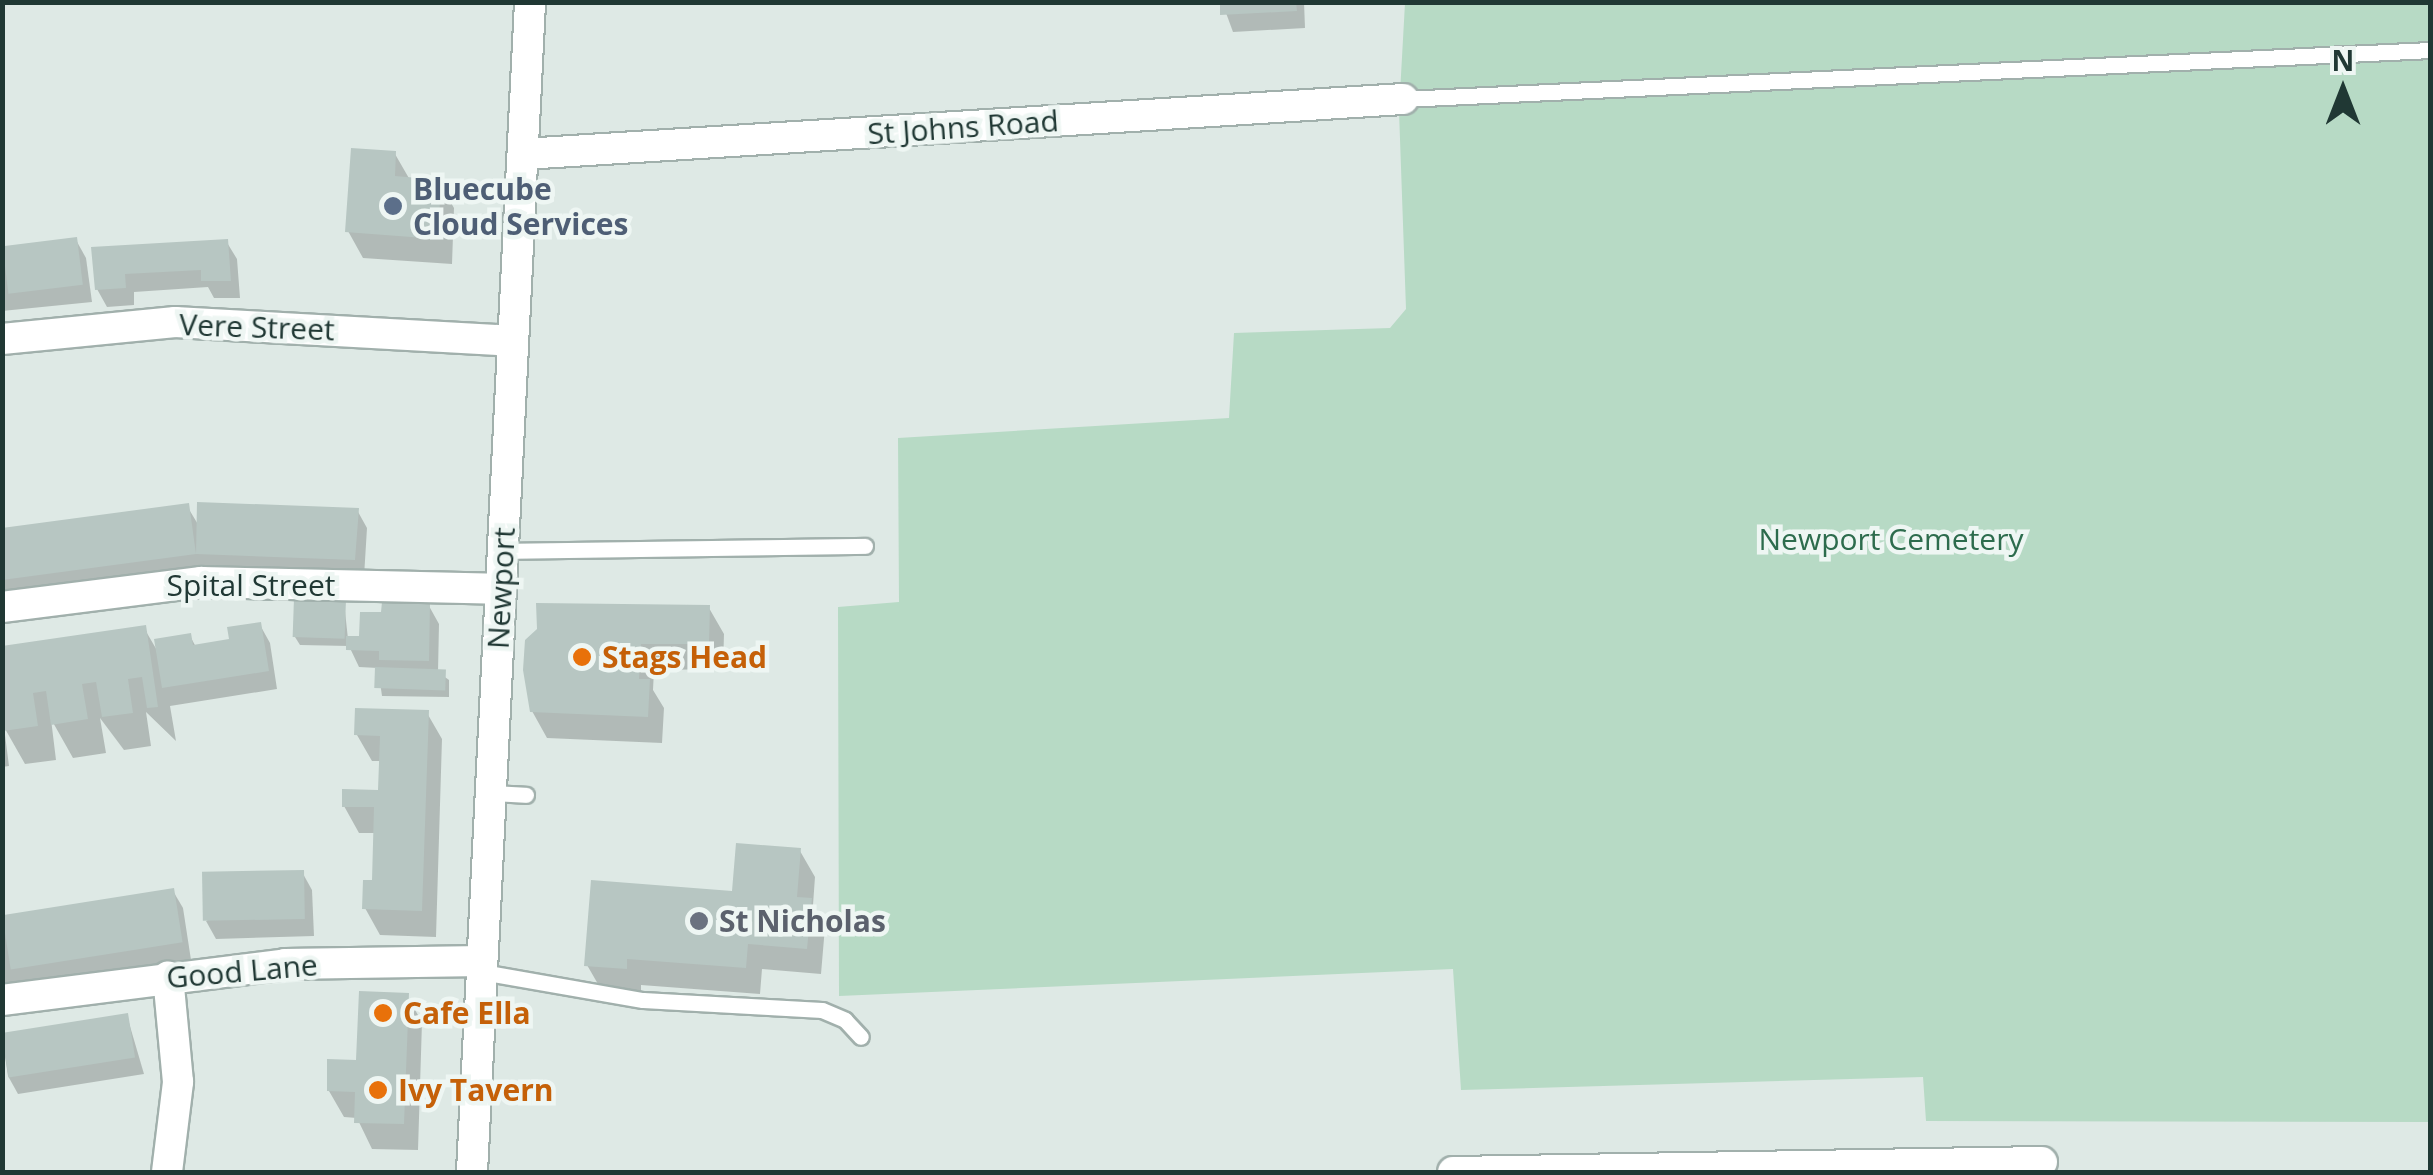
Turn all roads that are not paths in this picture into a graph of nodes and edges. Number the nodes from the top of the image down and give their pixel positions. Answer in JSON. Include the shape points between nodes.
{"nodes":[{"id":1,"x":530,"y":2,"type":"edge"},
{"id":2,"x":2430,"y":50,"type":"edge"},
{"id":3,"x":1402,"y":99,"type":"joint"},
{"id":4,"x":524,"y":154,"type":"junction"},
{"id":5,"x":2,"y":338,"type":"edge"},
{"id":6,"x":512,"y":341,"type":"junction"},
{"id":7,"x":865,"y":546,"type":"dead end"},
{"id":8,"x":504,"y":551,"type":"junction"},
{"id":9,"x":501,"y":589,"type":"junction"},
{"id":10,"x":2,"y":607,"type":"edge"},
{"id":11,"x":492,"y":793,"type":"junction"},
{"id":12,"x":526,"y":796,"type":"dead end"},
{"id":13,"x":482,"y":966,"type":"junction"},
{"id":14,"x":168,"y":976,"type":"junction"},
{"id":15,"x":2,"y":1000,"type":"edge"},
{"id":16,"x":861,"y":1036,"type":"dead end"},
{"id":17,"x":2042,"y":1162,"type":"dead end"},
{"id":18,"x":167,"y":1172,"type":"edge"},
{"id":19,"x":472,"y":1172,"type":"edge"},
{"id":20,"x":1453,"y":1172,"type":"edge"}],
"edges":[{"from":1,"to":4,"type":"street","name":"Newport"},
{"from":2,"to":3,"type":"lane"},
{"from":3,"to":4,"type":"street","name":"St Johns Road"},
{"from":4,"to":6,"type":"street","name":"Newport"},
{"from":5,"to":6,"type":"street","name":"Vere Street","via":[[176,322]]},
{"from":6,"to":8,"type":"street","name":"Newport"},
{"from":7,"to":8,"type":"lane"},
{"from":8,"to":9,"type":"street","name":"Newport"},
{"from":9,"to":10,"type":"street","name":"Spital Street","via":[[202,582]]},
{"from":9,"to":11,"type":"street","name":"Newport"},
{"from":11,"to":12,"type":"lane"},
{"from":11,"to":13,"type":"street","name":"Newport"},
{"from":13,"to":14,"type":"street","name":"Good Lane","via":[[286,964]]},
{"from":13,"to":16,"type":"lane","via":[[643,1000],[822,1010]]},
{"from":13,"to":19,"type":"street","name":"Newport"},
{"from":14,"to":15,"type":"street","name":"Good Lane"},
{"from":14,"to":18,"type":"street","via":[[178,1082]]},
{"from":17,"to":20,"type":"street"}]}
